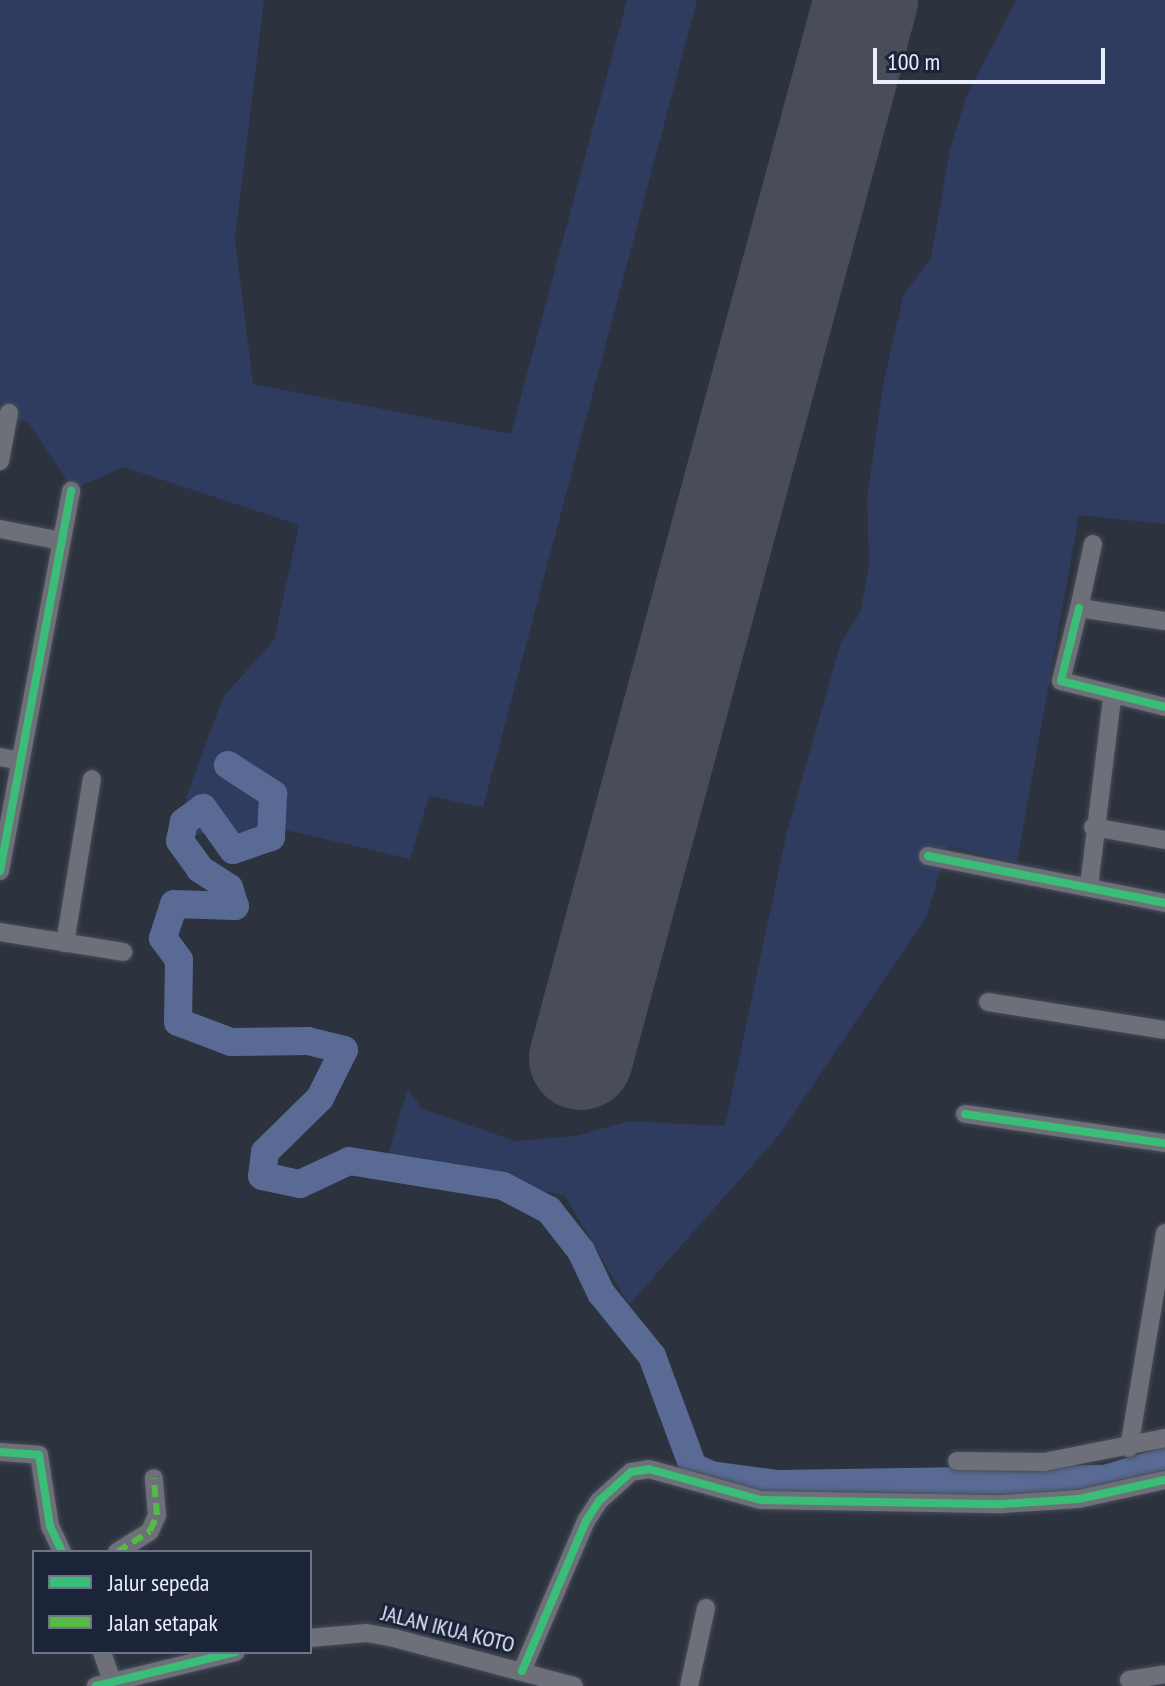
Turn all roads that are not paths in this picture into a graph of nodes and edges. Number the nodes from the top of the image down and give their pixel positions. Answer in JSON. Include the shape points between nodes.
{"nodes":[{"id":1,"x":9,"y":413,"type":"dead end"},
{"id":2,"x":0,"y":461,"type":"edge"},
{"id":3,"x":71,"y":491,"type":"dead end"},
{"id":4,"x":0,"y":529,"type":"edge"},
{"id":5,"x":61,"y":541,"type":"junction"},
{"id":6,"x":1093,"y":544,"type":"dead end"},
{"id":7,"x":1079,"y":608,"type":"junction"},
{"id":8,"x":1165,"y":621,"type":"edge"},
{"id":9,"x":1112,"y":698,"type":"junction"},
{"id":10,"x":1165,"y":707,"type":"edge"},
{"id":11,"x":0,"y":757,"type":"edge"},
{"id":12,"x":20,"y":761,"type":"junction"},
{"id":13,"x":92,"y":779,"type":"dead end"},
{"id":14,"x":1093,"y":827,"type":"junction"},
{"id":15,"x":1165,"y":840,"type":"edge"},
{"id":16,"x":928,"y":856,"type":"dead end"},
{"id":17,"x":0,"y":871,"type":"edge"},
{"id":18,"x":1089,"y":886,"type":"junction"},
{"id":19,"x":1165,"y":903,"type":"edge"},
{"id":20,"x":0,"y":932,"type":"edge"},
{"id":21,"x":65,"y":943,"type":"junction"},
{"id":22,"x":123,"y":952,"type":"dead end"},
{"id":23,"x":988,"y":1002,"type":"dead end"},
{"id":24,"x":1165,"y":1030,"type":"edge"},
{"id":25,"x":965,"y":1114,"type":"dead end"},
{"id":26,"x":1165,"y":1143,"type":"edge"},
{"id":27,"x":1165,"y":1233,"type":"edge"},
{"id":28,"x":1156,"y":1333,"type":"edge"},
{"id":29,"x":1165,"y":1438,"type":"edge"},
{"id":30,"x":1129,"y":1448,"type":"junction"},
{"id":31,"x":0,"y":1452,"type":"edge"},
{"id":32,"x":957,"y":1461,"type":"dead end"},
{"id":33,"x":154,"y":1478,"type":"dead end"},
{"id":34,"x":1165,"y":1480,"type":"edge"},
{"id":35,"x":61,"y":1550,"type":"edge"},
{"id":36,"x":120,"y":1550,"type":"edge"},
{"id":37,"x":706,"y":1608,"type":"dead end"},
{"id":38,"x":312,"y":1638,"type":"edge"},
{"id":39,"x":102,"y":1654,"type":"edge"},
{"id":40,"x":227,"y":1654,"type":"edge"},
{"id":41,"x":1165,"y":1674,"type":"edge"},
{"id":42,"x":513,"y":1676,"type":"edge"},
{"id":43,"x":1129,"y":1680,"type":"dead end"},
{"id":44,"x":104,"y":1683,"type":"edge"},
{"id":45,"x":574,"y":1686,"type":"edge"},
{"id":46,"x":689,"y":1686,"type":"edge"}],
"edges":[{"from":1,"to":2,"type":"street"},
{"from":3,"to":5,"type":"street"},
{"from":4,"to":5,"type":"street"},
{"from":5,"to":12,"type":"street"},
{"from":6,"to":7,"type":"street"},
{"from":7,"to":8,"type":"street"},
{"from":7,"to":9,"type":"street","via":[[1060,678]]},
{"from":9,"to":10,"type":"street"},
{"from":9,"to":14,"type":"street"},
{"from":11,"to":12,"type":"street"},
{"from":12,"to":17,"type":"street"},
{"from":13,"to":21,"type":"street"},
{"from":14,"to":15,"type":"street"},
{"from":14,"to":18,"type":"street"},
{"from":16,"to":18,"type":"street"},
{"from":18,"to":19,"type":"street"},
{"from":20,"to":21,"type":"street"},
{"from":21,"to":22,"type":"street"},
{"from":23,"to":24,"type":"street"},
{"from":25,"to":26,"type":"street"},
{"from":27,"to":28,"type":"street"},
{"from":28,"to":30,"type":"street"},
{"from":29,"to":30,"type":"street"},
{"from":30,"to":32,"type":"street","via":[[1019,1464]]},
{"from":31,"to":35,"type":"street","via":[[39,1455],[50,1526]]},
{"from":33,"to":36,"type":"street","via":[[157,1515],[150,1531]]},
{"from":34,"to":42,"type":"street","via":[[1079,1499],[1002,1504],[761,1500],[649,1469],[631,1472],[586,1521]]},
{"from":37,"to":46,"type":"street"},
{"from":38,"to":42,"type":"street","name":"JALAN IKUA KOTO","via":[[366,1633],[426,1644]]},
{"from":39,"to":44,"type":"street"},
{"from":40,"to":44,"type":"street"},
{"from":41,"to":43,"type":"street"},
{"from":42,"to":45,"type":"street","name":"JALAN IKUA KOTO"}]}
